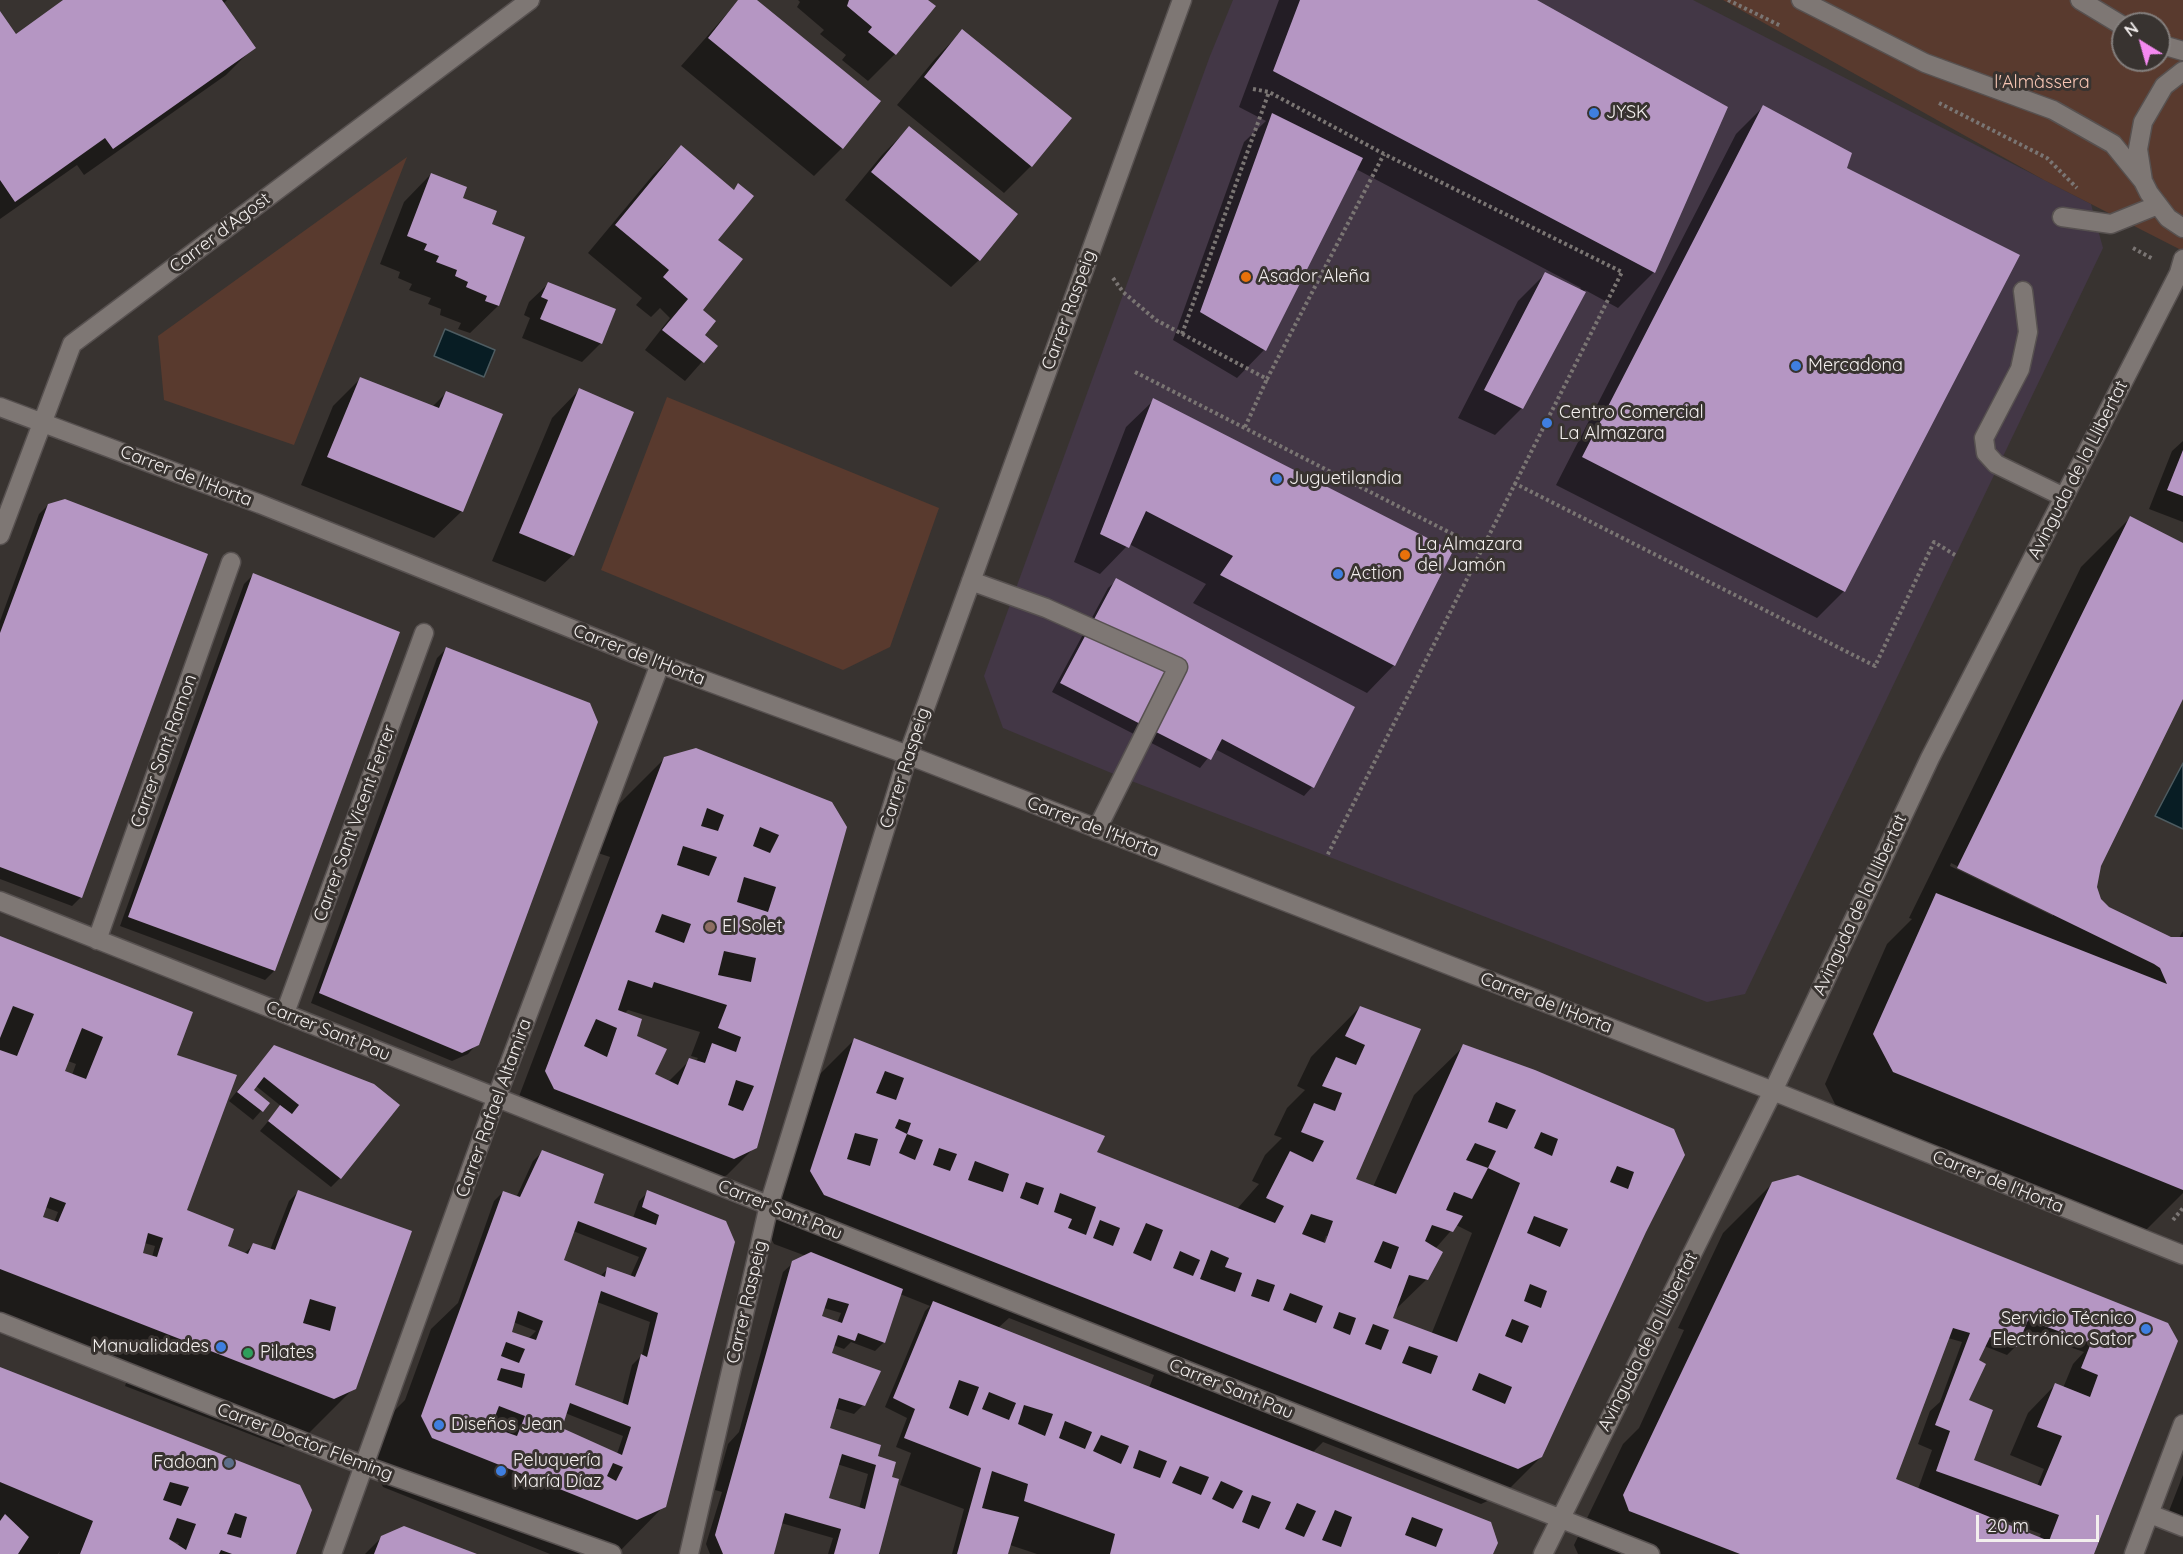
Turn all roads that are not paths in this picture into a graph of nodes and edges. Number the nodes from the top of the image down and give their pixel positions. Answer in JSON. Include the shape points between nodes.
{"nodes":[{"id":1,"x":530,"y":0,"type":"edge"},
{"id":2,"x":1182,"y":0,"type":"edge"},
{"id":3,"x":1801,"y":0,"type":"edge"},
{"id":4,"x":2080,"y":0,"type":"edge"},
{"id":5,"x":2111,"y":19,"type":"edge"},
{"id":6,"x":2183,"y":70,"type":"edge"},
{"id":7,"x":2143,"y":181,"type":"junction"},
{"id":8,"x":2158,"y":205,"type":"junction"},
{"id":9,"x":2062,"y":217,"type":"dead end"},
{"id":10,"x":2183,"y":228,"type":"edge"},
{"id":11,"x":2181,"y":266,"type":"edge"},
{"id":12,"x":2023,"y":291,"type":"dead end"},
{"id":13,"x":0,"y":407,"type":"edge"},
{"id":14,"x":42,"y":422,"type":"junction"},
{"id":15,"x":2064,"y":497,"type":"junction"},
{"id":16,"x":0,"y":535,"type":"edge"},
{"id":17,"x":231,"y":562,"type":"dead end"},
{"id":18,"x":971,"y":581,"type":"junction"},
{"id":19,"x":424,"y":633,"type":"dead end"},
{"id":20,"x":660,"y":664,"type":"junction"},
{"id":21,"x":908,"y":755,"type":"junction"},
{"id":22,"x":1097,"y":829,"type":"junction"},
{"id":23,"x":0,"y":901,"type":"edge"},
{"id":24,"x":97,"y":940,"type":"junction"},
{"id":25,"x":285,"y":1013,"type":"junction"},
{"id":26,"x":1773,"y":1091,"type":"junction"},
{"id":27,"x":496,"y":1099,"type":"junction"},
{"id":28,"x":769,"y":1205,"type":"junction"},
{"id":29,"x":2183,"y":1255,"type":"edge"},
{"id":30,"x":0,"y":1322,"type":"edge"},
{"id":31,"x":2183,"y":1424,"type":"edge"},
{"id":32,"x":364,"y":1466,"type":"junction"},
{"id":33,"x":2150,"y":1514,"type":"junction"},
{"id":34,"x":1559,"y":1519,"type":"junction"},
{"id":35,"x":2183,"y":1527,"type":"edge"},
{"id":36,"x":332,"y":1554,"type":"edge"},
{"id":37,"x":612,"y":1554,"type":"edge"},
{"id":38,"x":689,"y":1554,"type":"edge"},
{"id":39,"x":1543,"y":1554,"type":"edge"},
{"id":40,"x":1650,"y":1554,"type":"edge"},
{"id":41,"x":2134,"y":1554,"type":"edge"}],
"edges":[{"from":1,"to":14,"type":"street","name":"Carrer d'Agost","via":[[72,344]]},
{"from":2,"to":18,"type":"street","name":"Carrer Raspeig"},
{"from":3,"to":7,"type":"street","via":[[1925,63],[2053,110],[2113,144]]},
{"from":4,"to":5,"type":"street"},
{"from":6,"to":7,"type":"street","via":[[2164,86],[2143,122],[2138,149]]},
{"from":7,"to":8,"type":"street"},
{"from":8,"to":9,"type":"street","via":[[2111,224]]},
{"from":8,"to":10,"type":"street"},
{"from":11,"to":15,"type":"street","name":"Avinguda de la Llibertat"},
{"from":12,"to":15,"type":"street","via":[[2028,332],[2020,369],[1983,438],[1986,453],[1996,464]]},
{"from":13,"to":14,"type":"street","name":"Carrer de l'Horta"},
{"from":14,"to":16,"type":"street","name":"Carrer d'Agost"},
{"from":14,"to":20,"type":"street","name":"Carrer de l'Horta","via":[[260,504]]},
{"from":15,"to":26,"type":"street","name":"Avinguda de la Llibertat","via":[[1930,758]]},
{"from":17,"to":24,"type":"street","name":"Carrer Sant Ramon"},
{"from":18,"to":21,"type":"street","name":"Carrer Raspeig"},
{"from":18,"to":22,"type":"street","via":[[1178,667]]},
{"from":19,"to":25,"type":"street","name":"Carrer Sant Vicent Ferrer"},
{"from":20,"to":21,"type":"street","name":"Carrer de l'Horta"},
{"from":20,"to":27,"type":"street","name":"Carrer Rafael Altamira"},
{"from":21,"to":22,"type":"street","name":"Carrer de l'Horta"},
{"from":21,"to":28,"type":"street","name":"Carrer Raspeig"},
{"from":22,"to":26,"type":"street","name":"Carrer de l'Horta"},
{"from":23,"to":24,"type":"street","name":"Carrer Sant Pau"},
{"from":24,"to":25,"type":"street","name":"Carrer Sant Pau"},
{"from":25,"to":27,"type":"street","name":"Carrer Sant Pau"},
{"from":26,"to":29,"type":"street","name":"Carrer de l'Horta"},
{"from":26,"to":34,"type":"street","name":"Avinguda de la Llibertat"},
{"from":27,"to":28,"type":"street","name":"Carrer Sant Pau"},
{"from":27,"to":32,"type":"street","name":"Carrer Rafael Altamira"},
{"from":28,"to":34,"type":"street","name":"Carrer Sant Pau"},
{"from":28,"to":38,"type":"street","name":"Carrer Raspeig"},
{"from":30,"to":32,"type":"street","name":"Carrer Doctor Fleming"},
{"from":31,"to":33,"type":"street"},
{"from":32,"to":36,"type":"street","name":"Carrer Rafael Altamira"},
{"from":32,"to":37,"type":"street","name":"Carrer Doctor Fleming"},
{"from":33,"to":35,"type":"street"},
{"from":33,"to":41,"type":"street"},
{"from":34,"to":39,"type":"street","name":"Avinguda de la Llibertat"},
{"from":34,"to":40,"type":"street","name":"Carrer Sant Pau"}]}
